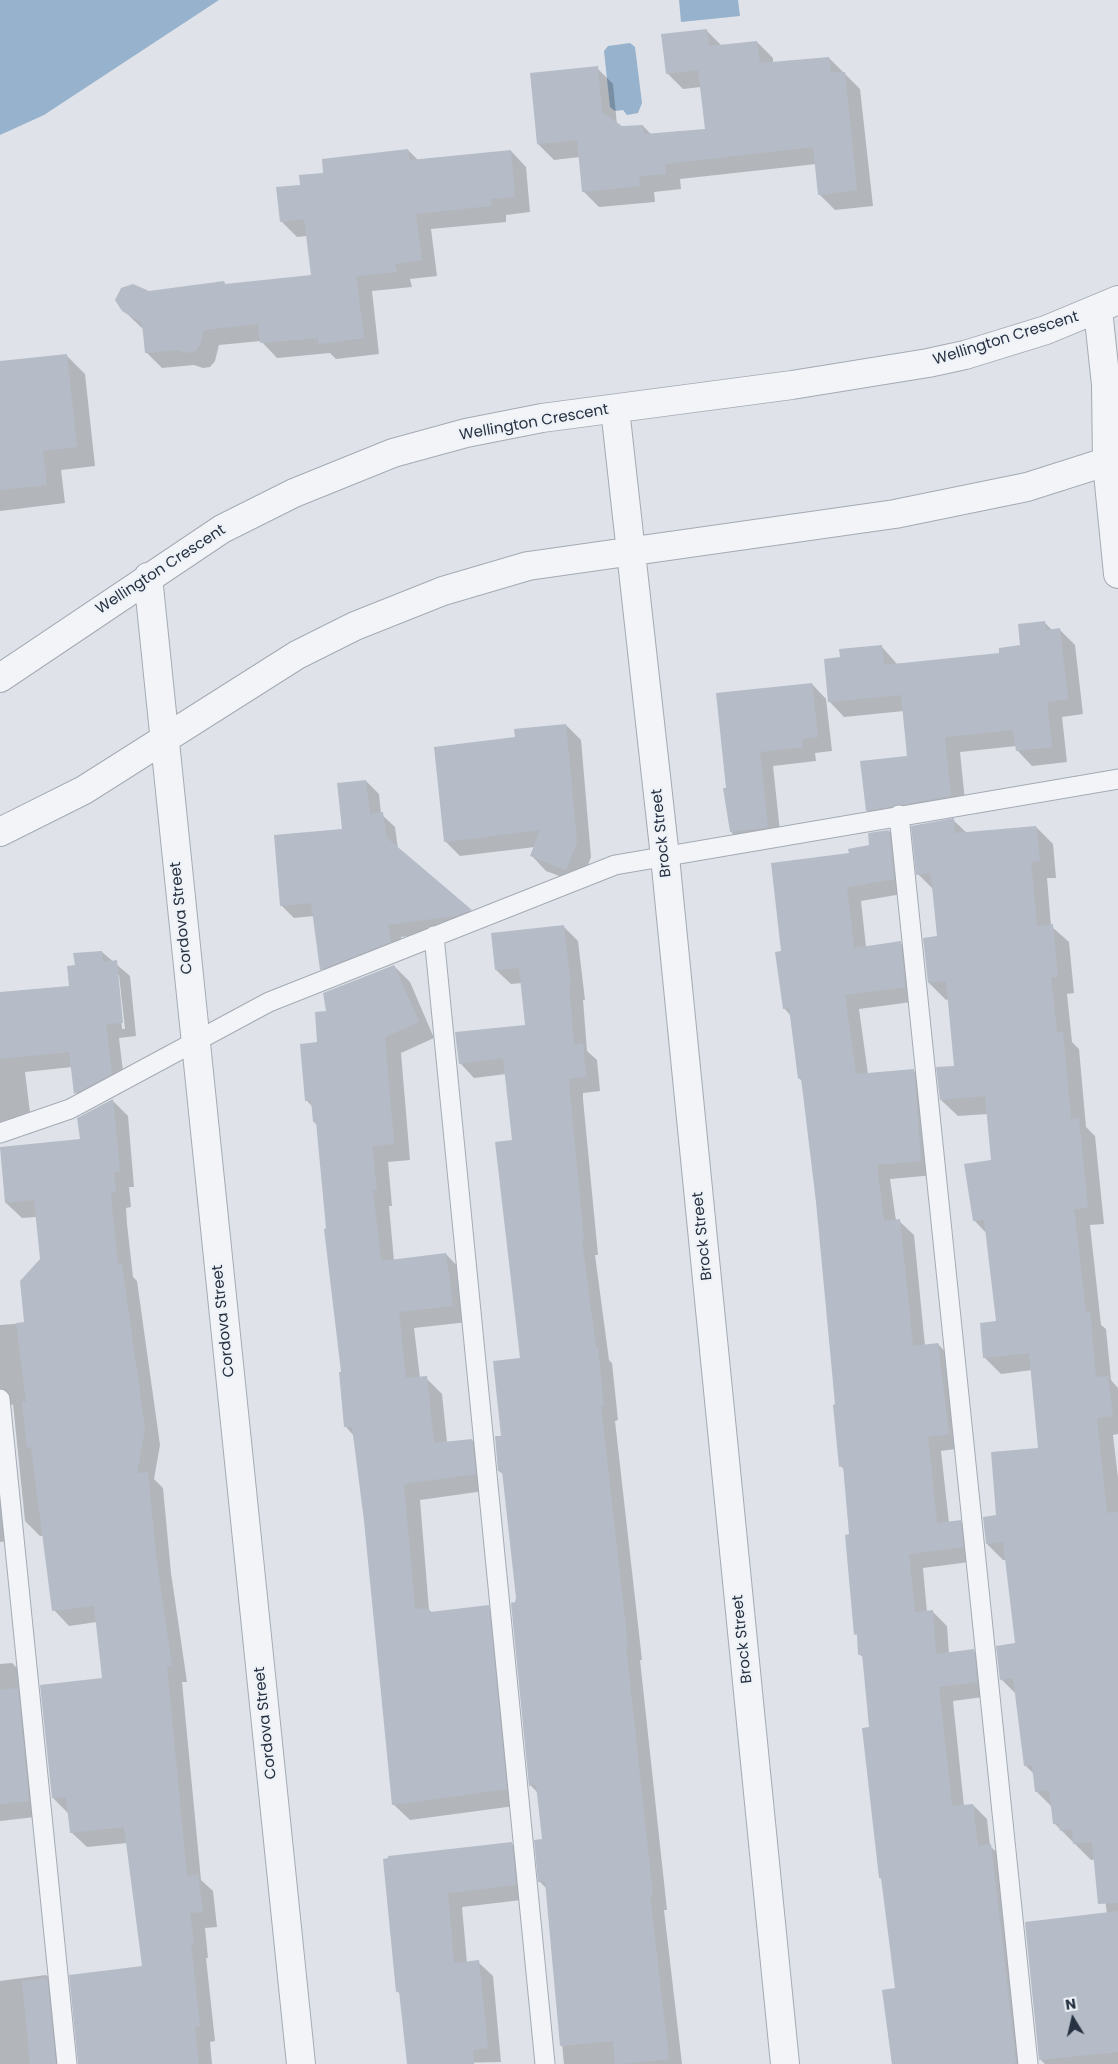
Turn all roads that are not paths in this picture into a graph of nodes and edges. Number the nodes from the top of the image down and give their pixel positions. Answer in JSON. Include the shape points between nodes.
{"nodes":[{"id":1,"x":1108,"y":305,"type":"edge"},
{"id":2,"x":615,"y":409,"type":"junction"},
{"id":3,"x":1112,"y":461,"type":"edge"},
{"id":4,"x":632,"y":550,"type":"junction"},
{"id":5,"x":1118,"y":574,"type":"edge"},
{"id":6,"x":148,"y":577,"type":"junction"},
{"id":7,"x":0,"y":678,"type":"edge"},
{"id":8,"x":164,"y":739,"type":"junction"},
{"id":9,"x":1118,"y":779,"type":"edge"},
{"id":10,"x":899,"y":815,"type":"junction"},
{"id":11,"x":0,"y":832,"type":"edge"},
{"id":12,"x":665,"y":857,"type":"junction"},
{"id":13,"x":434,"y":936,"type":"junction"},
{"id":14,"x":195,"y":1040,"type":"junction"},
{"id":15,"x":0,"y":1133,"type":"edge"},
{"id":16,"x":0,"y":1399,"type":"edge"},
{"id":17,"x":67,"y":2064,"type":"edge"},
{"id":18,"x":301,"y":2064,"type":"edge"},
{"id":19,"x":545,"y":2064,"type":"edge"},
{"id":20,"x":786,"y":2064,"type":"edge"},
{"id":21,"x":1028,"y":2064,"type":"edge"}],
"edges":[{"from":1,"to":2,"type":"street","name":"Wellington Crescent","via":[[1002,344],[928,363]]},
{"from":1,"to":3,"type":"street","via":[[1106,385]]},
{"from":2,"to":4,"type":"street","name":"Brock Street"},
{"from":2,"to":6,"type":"street","name":"Wellington Crescent","via":[[517,423],[392,453],[252,513]]},
{"from":3,"to":4,"type":"street","via":[[1027,487],[896,514]]},
{"from":3,"to":5,"type":"street"},
{"from":4,"to":8,"type":"street","via":[[528,566],[443,590],[364,622],[297,655]]},
{"from":4,"to":12,"type":"street","name":"Brock Street"},
{"from":6,"to":7,"type":"street","name":"Wellington Crescent"},
{"from":6,"to":8,"type":"street","name":"Cordova Street"},
{"from":8,"to":11,"type":"street","via":[[84,790]]},
{"from":8,"to":14,"type":"street","name":"Cordova Street"},
{"from":9,"to":10,"type":"lane"},
{"from":10,"to":12,"type":"lane"},
{"from":10,"to":21,"type":"lane"},
{"from":12,"to":13,"type":"lane","via":[[615,865]]},
{"from":12,"to":20,"type":"street","name":"Brock Street"},
{"from":13,"to":14,"type":"lane","via":[[269,1002]]},
{"from":13,"to":19,"type":"lane"},
{"from":14,"to":15,"type":"lane","via":[[70,1109]]},
{"from":14,"to":18,"type":"street","name":"Cordova Street"},
{"from":16,"to":17,"type":"lane"}]}
